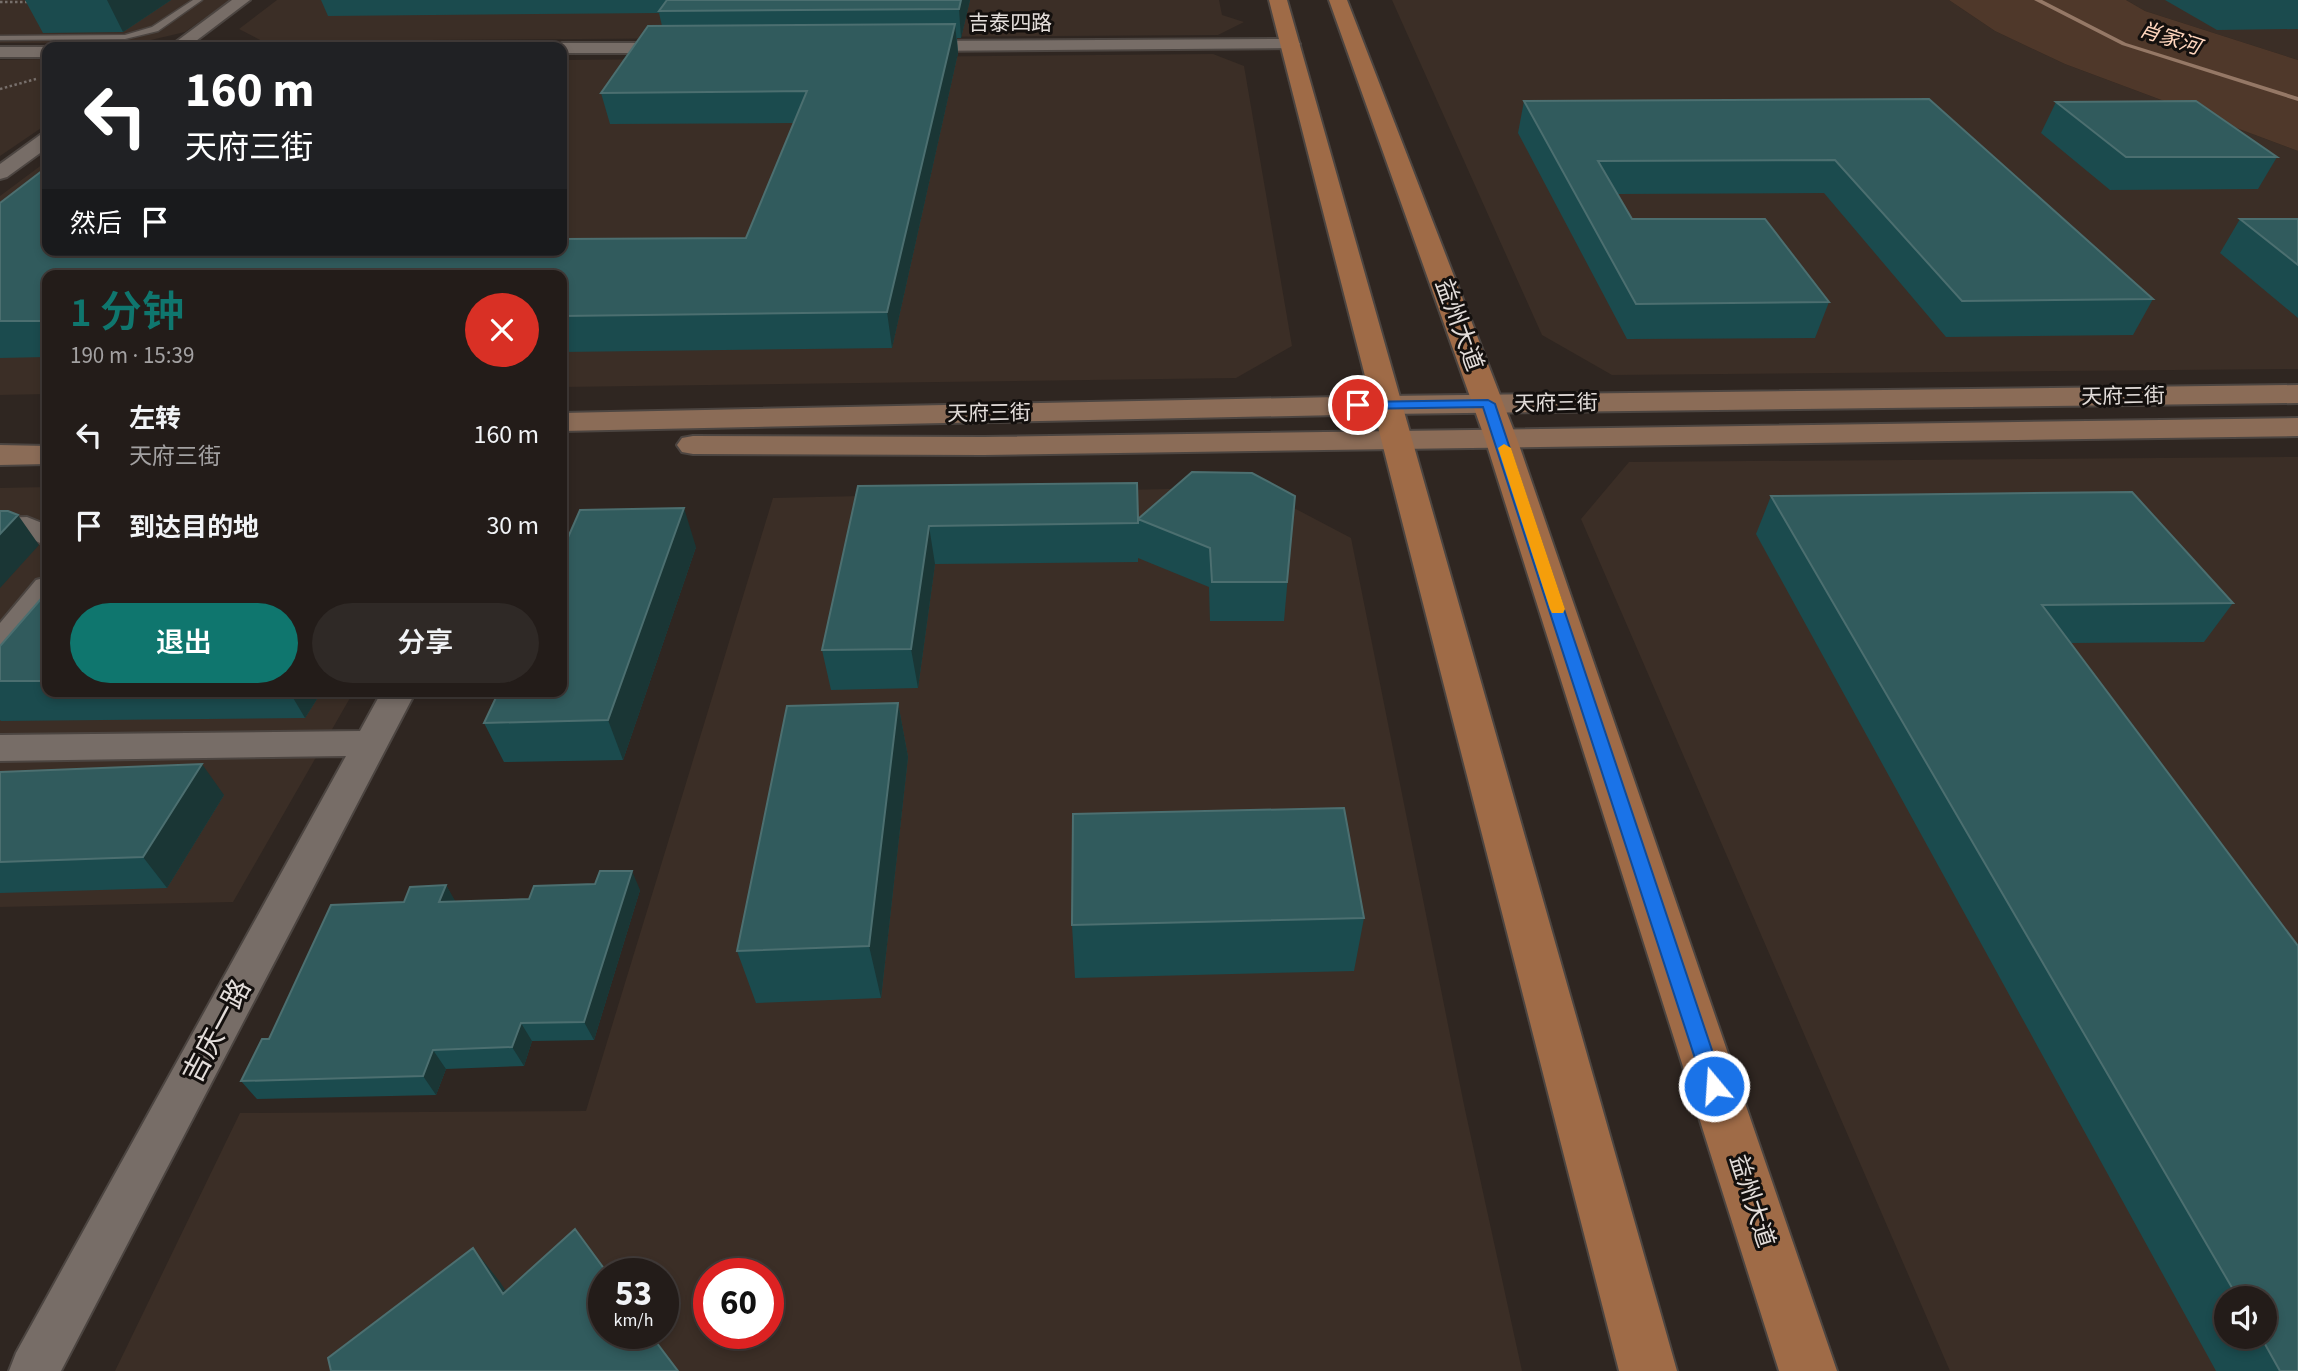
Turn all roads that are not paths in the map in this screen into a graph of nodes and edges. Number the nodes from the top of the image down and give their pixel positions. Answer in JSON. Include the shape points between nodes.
{"nodes":[{"id":1,"x":198,"y":0,"type":"edge"},
{"id":2,"x":242,"y":0,"type":"edge"},
{"id":3,"x":1278,"y":0,"type":"edge"},
{"id":4,"x":1338,"y":0,"type":"edge"},
{"id":5,"x":0,"y":38,"type":"edge"},
{"id":6,"x":184,"y":42,"type":"edge"},
{"id":7,"x":1291,"y":44,"type":"junction"},
{"id":8,"x":892,"y":47,"type":"edge"},
{"id":9,"x":567,"y":48,"type":"edge"},
{"id":10,"x":699,"y":48,"type":"edge"},
{"id":11,"x":42,"y":51,"type":"edge"},
{"id":12,"x":0,"y":52,"type":"edge"},
{"id":13,"x":42,"y":143,"type":"edge"},
{"id":14,"x":0,"y":173,"type":"edge"},
{"id":15,"x":2298,"y":394,"type":"edge"},
{"id":16,"x":1488,"y":404,"type":"junction"},
{"id":17,"x":1385,"y":405,"type":"junction"},
{"id":18,"x":567,"y":422,"type":"edge"},
{"id":19,"x":2298,"y":427,"type":"edge"},
{"id":20,"x":42,"y":431,"type":"edge"},
{"id":21,"x":0,"y":432,"type":"edge"},
{"id":22,"x":1501,"y":439,"type":"junction"},
{"id":23,"x":1398,"y":440,"type":"junction"},
{"id":24,"x":567,"y":445,"type":"edge"},
{"id":25,"x":42,"y":454,"type":"edge"},
{"id":26,"x":0,"y":456,"type":"edge"},
{"id":27,"x":0,"y":527,"type":"edge"},
{"id":28,"x":42,"y":534,"type":"edge"},
{"id":29,"x":42,"y":593,"type":"edge"},
{"id":30,"x":0,"y":644,"type":"edge"},
{"id":31,"x":396,"y":697,"type":"edge"},
{"id":32,"x":372,"y":743,"type":"junction"},
{"id":33,"x":0,"y":748,"type":"edge"},
{"id":34,"x":34,"y":1371,"type":"edge"},
{"id":35,"x":1648,"y":1371,"type":"edge"},
{"id":36,"x":1808,"y":1371,"type":"edge"}],
"edges":[{"from":1,"to":5,"type":"lane","via":[[155,29],[125,37]]},
{"from":2,"to":6,"type":"street"},
{"from":3,"to":7,"type":"main road"},
{"from":4,"to":16,"type":"main road","name":"益州大道"},
{"from":7,"to":8,"type":"street","name":"吉泰四路"},
{"from":7,"to":17,"type":"main road"},
{"from":9,"to":10,"type":"street"},
{"from":11,"to":12,"type":"street"},
{"from":13,"to":14,"type":"street"},
{"from":15,"to":16,"type":"street","name":"天府三街"},
{"from":16,"to":17,"type":"street","name":"天府三街"},
{"from":16,"to":22,"type":"main road","name":"益州大道"},
{"from":17,"to":18,"type":"street","name":"天府三街"},
{"from":17,"to":23,"type":"main road"},
{"from":19,"to":22,"type":"street","name":"天府三街"},
{"from":20,"to":21,"type":"street"},
{"from":22,"to":23,"type":"street","name":"天府三街"},
{"from":22,"to":36,"type":"main road","name":"益州大道"},
{"from":23,"to":24,"type":"street","name":"天府三街","via":[[984,446]]},
{"from":23,"to":35,"type":"main road"},
{"from":25,"to":26,"type":"street"},
{"from":27,"to":28,"type":"street","via":[[26,526]]},
{"from":29,"to":30,"type":"street"},
{"from":31,"to":32,"type":"street","name":"吉庆一路"},
{"from":32,"to":33,"type":"street"},
{"from":32,"to":34,"type":"street","name":"吉庆一路"}]}
